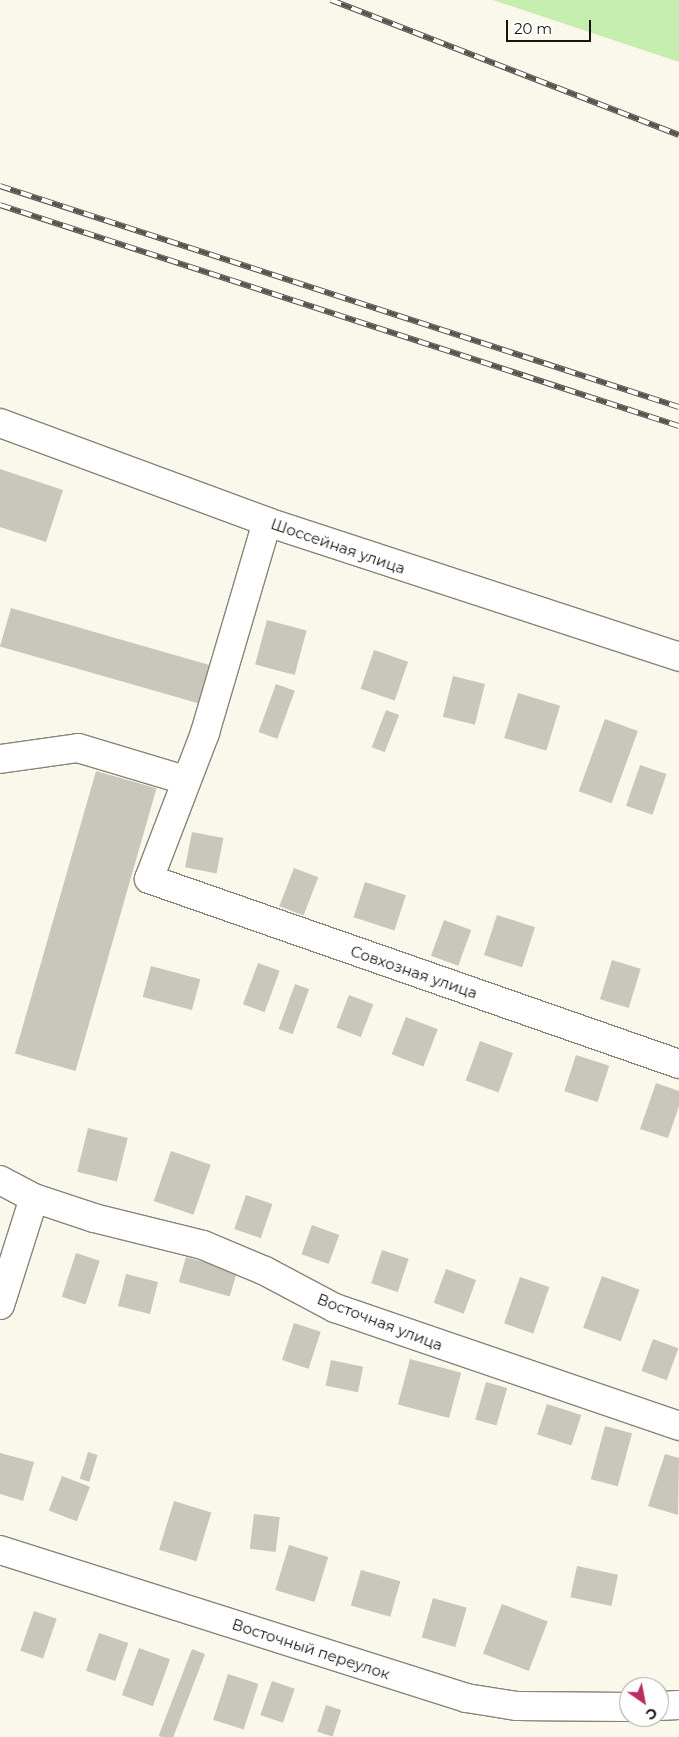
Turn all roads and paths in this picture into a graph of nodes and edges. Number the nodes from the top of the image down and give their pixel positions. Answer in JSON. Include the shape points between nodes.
{"nodes":[{"id":1,"x":0,"y":423,"type":"edge"},
{"id":2,"x":267,"y":522,"type":"junction"},
{"id":3,"x":679,"y":657,"type":"edge"},
{"id":4,"x":0,"y":760,"type":"edge"},
{"id":5,"x":185,"y":780,"type":"junction"},
{"id":6,"x":679,"y":1064,"type":"edge"},
{"id":7,"x":0,"y":1180,"type":"edge"},
{"id":8,"x":34,"y":1198,"type":"junction"},
{"id":9,"x":0,"y":1305,"type":"edge"},
{"id":10,"x":679,"y":1426,"type":"edge"},
{"id":11,"x":0,"y":1550,"type":"edge"},
{"id":12,"x":619,"y":1707,"type":"edge"}],
"edges":[{"from":1,"to":2,"type":"street","name":"Шоссейная улица"},
{"from":2,"to":3,"type":"street","name":"Шоссейная улица"},
{"from":2,"to":5,"type":"street","via":[[205,733]]},
{"from":4,"to":5,"type":"street","via":[[78,748]]},
{"from":5,"to":6,"type":"street","name":"Совхозная улица","via":[[149,879]]},
{"from":7,"to":8,"type":"street","name":"Восточная улица"},
{"from":8,"to":9,"type":"street"},
{"from":8,"to":10,"type":"street","name":"Восточная улица","via":[[94,1218],[203,1245],[265,1271],[335,1308]]},
{"from":11,"to":12,"type":"street","name":"Восточный переулок","via":[[466,1698],[516,1706]]}]}
